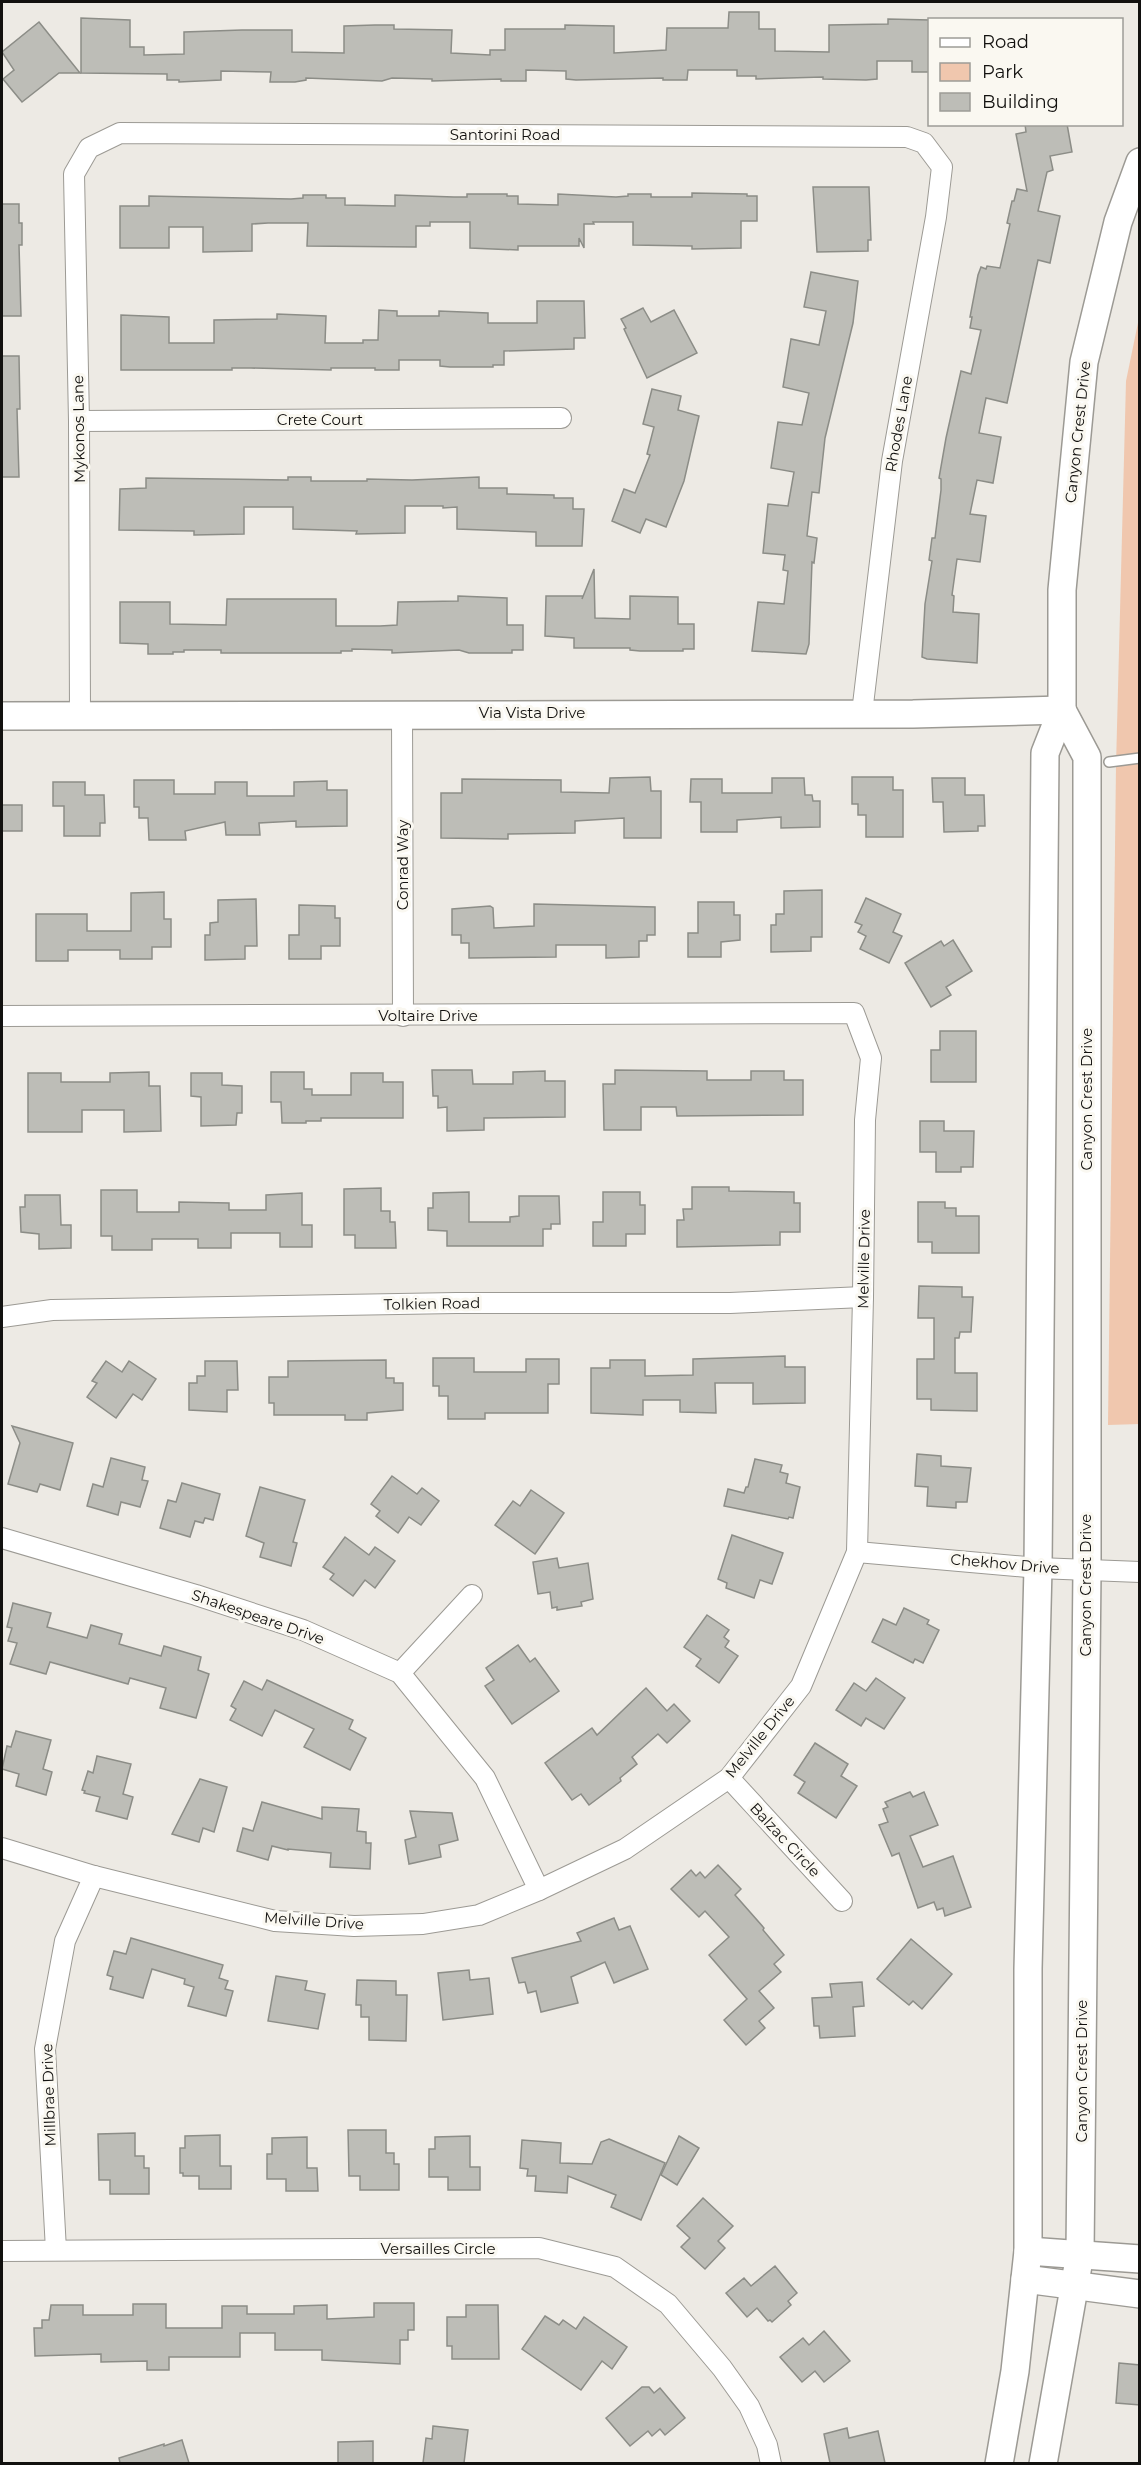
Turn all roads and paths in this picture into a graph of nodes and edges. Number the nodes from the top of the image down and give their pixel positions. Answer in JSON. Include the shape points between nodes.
{"nodes":[{"id":1,"x":924,"y":143,"type":"joint"},
{"id":2,"x":89,"y":148,"type":"joint"},
{"id":3,"x":1140,"y":162,"type":"edge"},
{"id":4,"x":561,"y":418,"type":"dead end"},
{"id":5,"x":79,"y":422,"type":"junction"},
{"id":6,"x":1062,"y":710,"type":"junction"},
{"id":7,"x":402,"y":713,"type":"junction"},
{"id":8,"x":862,"y":713,"type":"junction"},
{"id":9,"x":80,"y":715,"type":"junction"},
{"id":10,"x":2,"y":716,"type":"edge"},
{"id":11,"x":1140,"y":758,"type":"edge"},
{"id":12,"x":1109,"y":762,"type":"dead end"},
{"id":13,"x":854,"y":1013,"type":"joint"},
{"id":14,"x":2,"y":1016,"type":"edge"},
{"id":15,"x":403,"y":1016,"type":"junction"},
{"id":16,"x":863,"y":1297,"type":"junction"},
{"id":17,"x":2,"y":1317,"type":"edge"},
{"id":18,"x":2,"y":1538,"type":"edge"},
{"id":19,"x":857,"y":1552,"type":"junction"},
{"id":20,"x":1038,"y":1568,"type":"junction"},
{"id":21,"x":1087,"y":1570,"type":"junction"},
{"id":22,"x":1140,"y":1572,"type":"edge"},
{"id":23,"x":472,"y":1595,"type":"dead end"},
{"id":24,"x":400,"y":1673,"type":"junction"},
{"id":25,"x":729,"y":1778,"type":"junction"},
{"id":26,"x":2,"y":1848,"type":"edge"},
{"id":27,"x":94,"y":1876,"type":"junction"},
{"id":28,"x":539,"y":1890,"type":"junction"},
{"id":29,"x":842,"y":1901,"type":"dead end"},
{"id":30,"x":56,"y":2250,"type":"junction"},
{"id":31,"x":2,"y":2251,"type":"edge"},
{"id":32,"x":1028,"y":2251,"type":"junction"},
{"id":33,"x":1080,"y":2254,"type":"junction"},
{"id":34,"x":1140,"y":2259,"type":"edge"},
{"id":35,"x":1025,"y":2279,"type":"junction"},
{"id":36,"x":1075,"y":2287,"type":"junction"},
{"id":37,"x":1140,"y":2294,"type":"edge"},
{"id":38,"x":771,"y":2463,"type":"edge"},
{"id":39,"x":999,"y":2463,"type":"edge"},
{"id":40,"x":1042,"y":2463,"type":"edge"}],
"edges":[{"from":1,"to":2,"type":"street","name":"Santorini Road","via":[[908,137],[120,133]]},
{"from":1,"to":8,"type":"street","name":"Rhodes Lane","via":[[942,167],[892,462]]},
{"from":2,"to":5,"type":"street","name":"Mykonos Lane","via":[[74,174]]},
{"from":3,"to":6,"type":"main road","name":"Canyon Crest Drive","via":[[1118,222],[1084,362],[1062,590]]},
{"from":4,"to":5,"type":"street","name":"Crete Court"},
{"from":5,"to":9,"type":"street","name":"Mykonos Lane"},
{"from":6,"to":8,"type":"main road","name":"Via Vista Drive"},
{"from":6,"to":20,"type":"main road","name":"Canyon Crest Drive","via":[[1045,753]]},
{"from":6,"to":21,"type":"main road","name":"Canyon Crest Drive","via":[[1087,757]]},
{"from":7,"to":8,"type":"main road","name":"Via Vista Drive"},
{"from":7,"to":9,"type":"main road","name":"Via Vista Drive"},
{"from":7,"to":15,"type":"street","name":"Conrad Way"},
{"from":9,"to":10,"type":"main road","name":"Via Vista Drive"},
{"from":11,"to":12,"type":"lane"},
{"from":13,"to":15,"type":"street","name":"Voltaire Drive"},
{"from":13,"to":16,"type":"street","name":"Melville Drive","via":[[871,1058],[865,1120]]},
{"from":14,"to":15,"type":"street","name":"Voltaire Drive"},
{"from":16,"to":17,"type":"street","name":"Tolkien Road","via":[[730,1303],[64,1310]]},
{"from":16,"to":19,"type":"street","name":"Melville Drive"},
{"from":18,"to":24,"type":"street","name":"Shakespeare Drive","via":[[303,1630]]},
{"from":19,"to":20,"type":"street","name":"Chekhov Drive"},
{"from":19,"to":25,"type":"street","name":"Melville Drive","via":[[801,1686]]},
{"from":20,"to":21,"type":"street","name":"Chekhov Drive"},
{"from":20,"to":32,"type":"main road","name":"Canyon Crest Drive","via":[[1028,1969]]},
{"from":21,"to":22,"type":"street","name":"Chekhov Drive"},
{"from":21,"to":33,"type":"main road","name":"Canyon Crest Drive"},
{"from":23,"to":24,"type":"street"},
{"from":24,"to":28,"type":"street","name":"Shakespeare Drive","via":[[485,1778]]},
{"from":25,"to":28,"type":"street","name":"Melville Drive","via":[[625,1849]]},
{"from":25,"to":29,"type":"street","name":"Balzac Circle"},
{"from":26,"to":27,"type":"street","name":"Melville Drive"},
{"from":27,"to":28,"type":"street","name":"Melville Drive","via":[[275,1921],[354,1926],[423,1924],[479,1915]]},
{"from":27,"to":30,"type":"street","name":"Millbrae Drive","via":[[65,1941],[45,2049]]},
{"from":30,"to":31,"type":"street","name":"Versailles Circle"},
{"from":30,"to":38,"type":"street","name":"Versailles Circle","via":[[539,2248],[615,2267],[668,2304],[722,2368],[749,2406],[768,2445]]},
{"from":32,"to":33,"type":"main road"},
{"from":32,"to":35,"type":"main road","name":"Canyon Crest Drive"},
{"from":33,"to":34,"type":"main road"},
{"from":33,"to":36,"type":"main road","name":"Canyon Crest Drive"},
{"from":35,"to":36,"type":"main road"},
{"from":35,"to":39,"type":"main road","name":"Canyon Crest Drive"},
{"from":36,"to":37,"type":"main road"},
{"from":36,"to":40,"type":"main road","name":"Canyon Crest Drive"}]}
